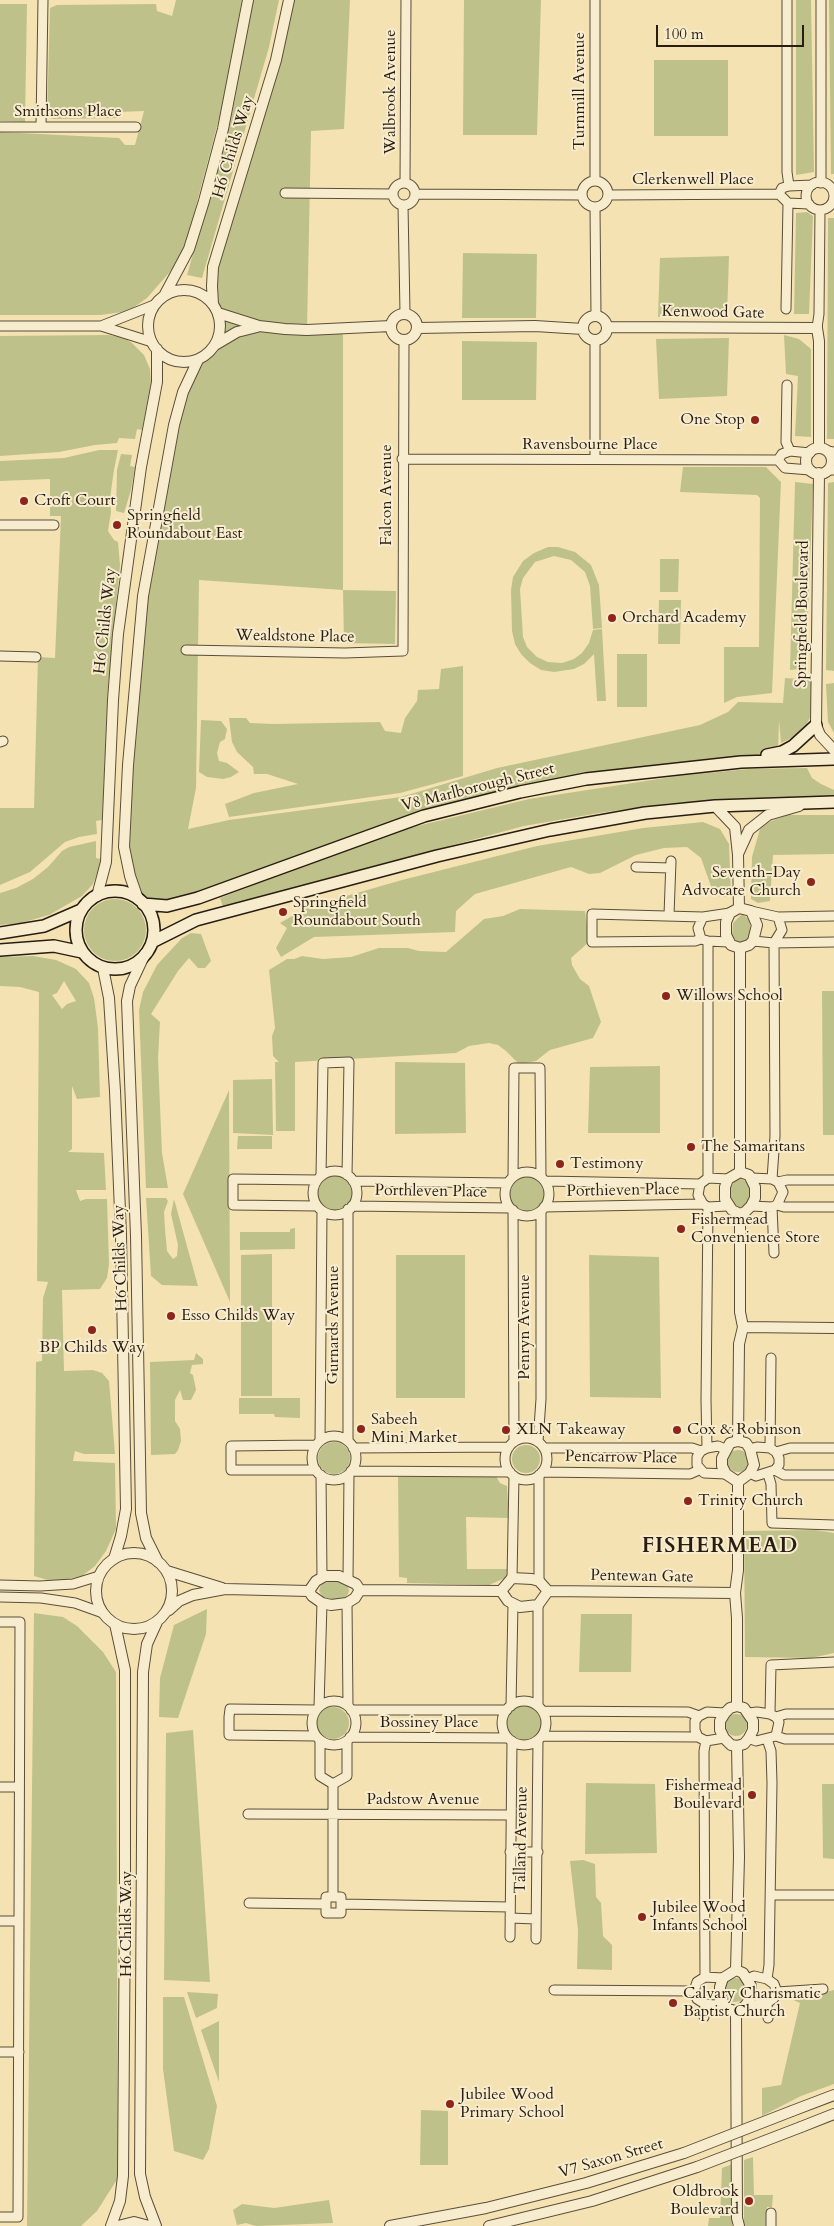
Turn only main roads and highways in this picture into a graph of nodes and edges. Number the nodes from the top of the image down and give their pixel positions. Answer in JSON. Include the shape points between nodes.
{"nodes":[{"id":1,"x":816,"y":725,"type":"road end"},
{"id":2,"x":834,"y":758,"type":"edge"},
{"id":3,"x":741,"y":762,"type":"junction"},
{"id":4,"x":834,"y":802,"type":"edge"},
{"id":5,"x":140,"y":901,"type":"junction"},
{"id":6,"x":81,"y":910,"type":"junction"},
{"id":7,"x":0,"y":933,"type":"edge"},
{"id":8,"x":152,"y":942,"type":"junction"},
{"id":9,"x":0,"y":950,"type":"edge"},
{"id":10,"x":82,"y":952,"type":"junction"}],
"edges":[{"from":1,"to":3,"type":"main road","via":[[805,737],[782,752]]},
{"from":2,"to":3,"type":"main road","name":"V8 Marlborough Street"},
{"from":3,"to":5,"type":"main road","name":"V8 Marlborough Street","via":[[586,780],[520,792],[424,816],[198,898],[167,906]]},
{"from":4,"to":8,"type":"main road","via":[[716,806],[645,813],[550,830],[437,856],[196,920]]},
{"from":5,"to":6,"type":"main road","via":[[118,892],[97,896]]},
{"from":5,"to":8,"type":"main road","via":[[150,915]]},
{"from":6,"to":7,"type":"main road","via":[[44,926]]},
{"from":6,"to":10,"type":"main road","via":[[76,924]]},
{"from":8,"to":10,"type":"main road","via":[[137,962],[115,969],[91,962]]},
{"from":9,"to":10,"type":"main road","via":[[54,946]]}]}
